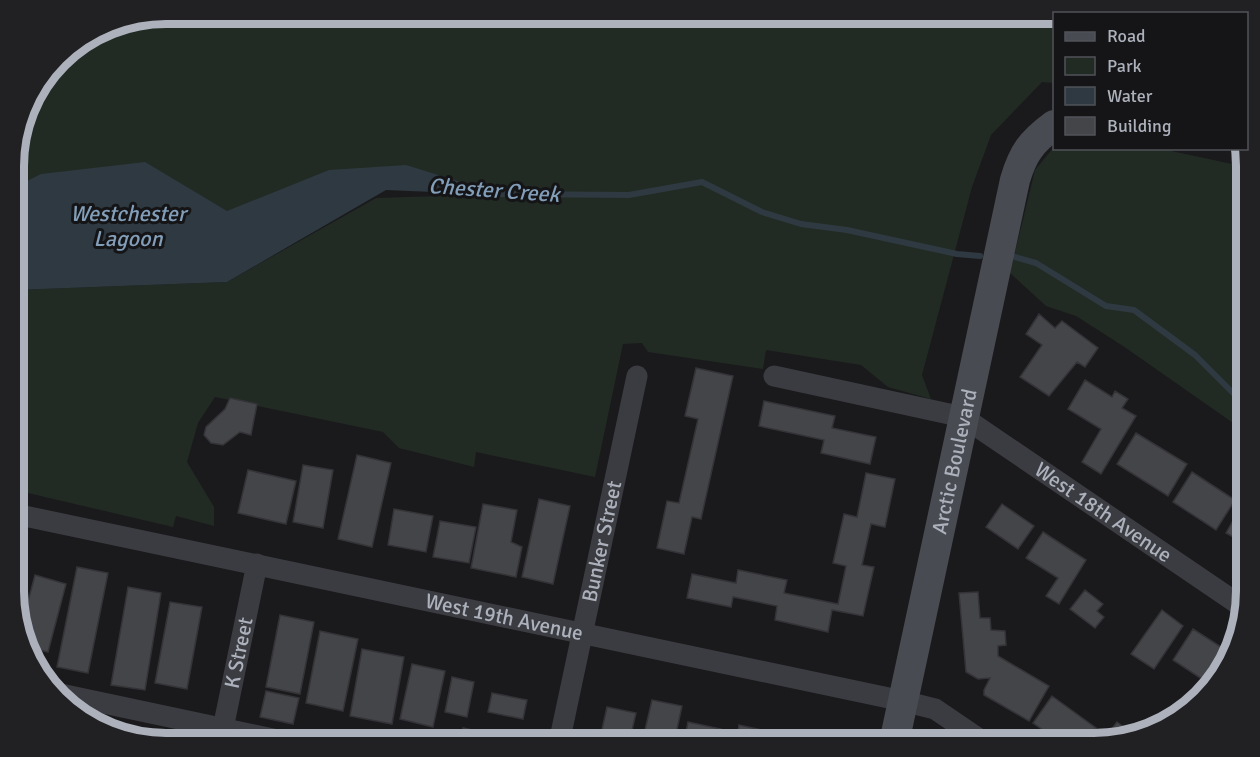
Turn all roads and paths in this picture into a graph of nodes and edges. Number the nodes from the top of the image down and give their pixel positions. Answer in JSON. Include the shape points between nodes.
{"nodes":[{"id":1,"x":1053,"y":127,"type":"edge"},
{"id":2,"x":637,"y":376,"type":"dead end"},
{"id":3,"x":774,"y":376,"type":"dead end"},
{"id":4,"x":963,"y":417,"type":"junction"},
{"id":5,"x":24,"y":516,"type":"edge"},
{"id":6,"x":257,"y":564,"type":"junction"},
{"id":7,"x":1236,"y":602,"type":"edge"},
{"id":8,"x":582,"y":635,"type":"junction"},
{"id":9,"x":71,"y":697,"type":"edge"},
{"id":10,"x":903,"y":701,"type":"junction"},
{"id":11,"x":209,"y":733,"type":"edge"},
{"id":12,"x":222,"y":733,"type":"edge"},
{"id":13,"x":562,"y":733,"type":"edge"},
{"id":14,"x":896,"y":733,"type":"edge"},
{"id":15,"x":970,"y":733,"type":"edge"}],
"edges":[{"from":1,"to":4,"type":"main road","name":"Arctic Boulevard","via":[[1023,155],[1015,180]]},
{"from":2,"to":8,"type":"street","name":"Bunker Street"},
{"from":3,"to":4,"type":"street"},
{"from":4,"to":7,"type":"street","name":"West 18th Avenue"},
{"from":4,"to":10,"type":"main road","name":"Arctic Boulevard"},
{"from":5,"to":6,"type":"street","name":"West 19th Avenue"},
{"from":6,"to":8,"type":"street","name":"West 19th Avenue"},
{"from":6,"to":12,"type":"street","name":"K Street"},
{"from":8,"to":10,"type":"street","name":"West 19th Avenue"},
{"from":8,"to":13,"type":"street","name":"Bunker Street"},
{"from":9,"to":11,"type":"street"},
{"from":10,"to":14,"type":"main road","name":"Arctic Boulevard"},
{"from":10,"to":15,"type":"street","name":"West 19th Avenue","via":[[935,709]]}]}
